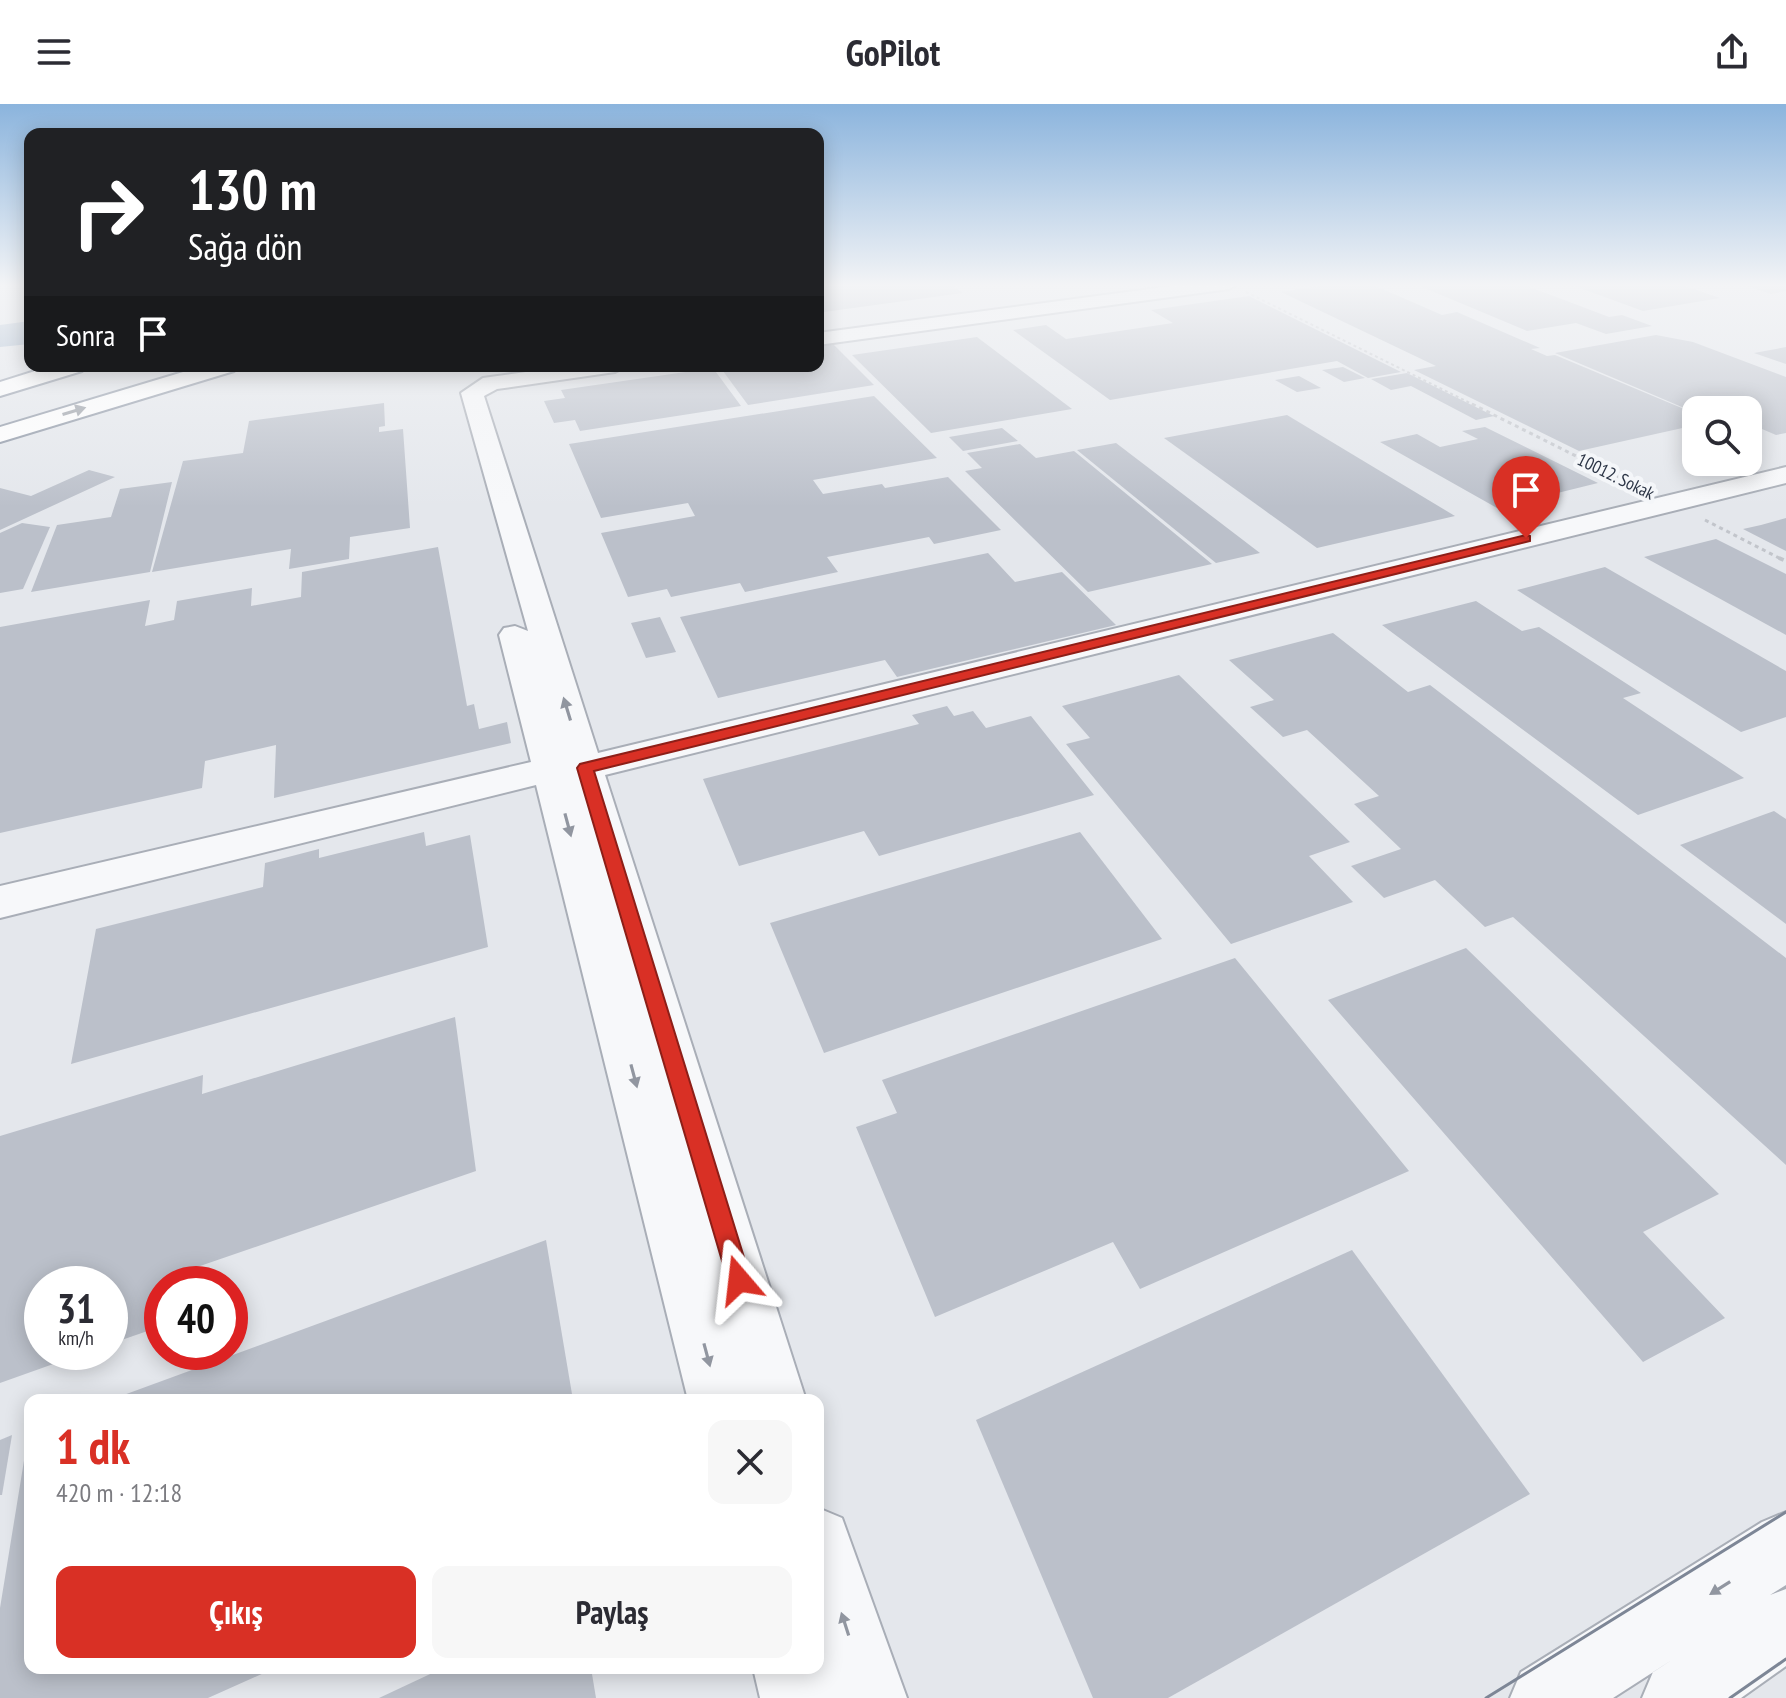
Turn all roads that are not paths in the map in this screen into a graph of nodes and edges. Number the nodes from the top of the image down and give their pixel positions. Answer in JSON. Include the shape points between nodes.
{"nodes":[{"id":1,"x":55,"y":372,"type":"edge"},
{"id":2,"x":137,"y":372,"type":"edge"},
{"id":3,"x":206,"y":372,"type":"edge"},
{"id":4,"x":520,"y":372,"type":"edge"},
{"id":5,"x":571,"y":372,"type":"edge"},
{"id":6,"x":467,"y":384,"type":"junction"},
{"id":7,"x":0,"y":389,"type":"edge"},
{"id":8,"x":0,"y":410,"type":"edge"},
{"id":9,"x":0,"y":435,"type":"edge"},
{"id":10,"x":1786,"y":475,"type":"edge"},
{"id":11,"x":569,"y":769,"type":"junction"},
{"id":12,"x":0,"y":902,"type":"edge"},
{"id":13,"x":718,"y":1394,"type":"edge"},
{"id":14,"x":773,"y":1394,"type":"edge"},
{"id":15,"x":1786,"y":1546,"type":"edge"},
{"id":16,"x":824,"y":1560,"type":"edge"},
{"id":17,"x":1786,"y":1624,"type":"edge"},
{"id":18,"x":791,"y":1674,"type":"edge"},
{"id":19,"x":797,"y":1698,"type":"edge"},
{"id":20,"x":870,"y":1698,"type":"edge"},
{"id":21,"x":1547,"y":1698,"type":"edge"},
{"id":22,"x":1679,"y":1698,"type":"edge"}],
"edges":[{"from":1,"to":7,"type":"highway"},
{"from":2,"to":8,"type":"highway"},
{"from":9,"to":3,"type":"highway","one_way":true},
{"from":4,"to":6,"type":"street"},
{"from":5,"to":6,"type":"street"},
{"from":6,"to":11,"type":"street","via":[[448,393]]},
{"from":10,"to":11,"type":"street"},
{"from":11,"to":12,"type":"street"},
{"from":11,"to":13,"type":"street","one_way":true},
{"from":11,"to":14,"type":"street"},
{"from":15,"to":21,"type":"street","one_way":true},
{"from":20,"to":16,"type":"street","one_way":true},
{"from":17,"to":22,"type":"street"},
{"from":18,"to":19,"type":"street"}]}
